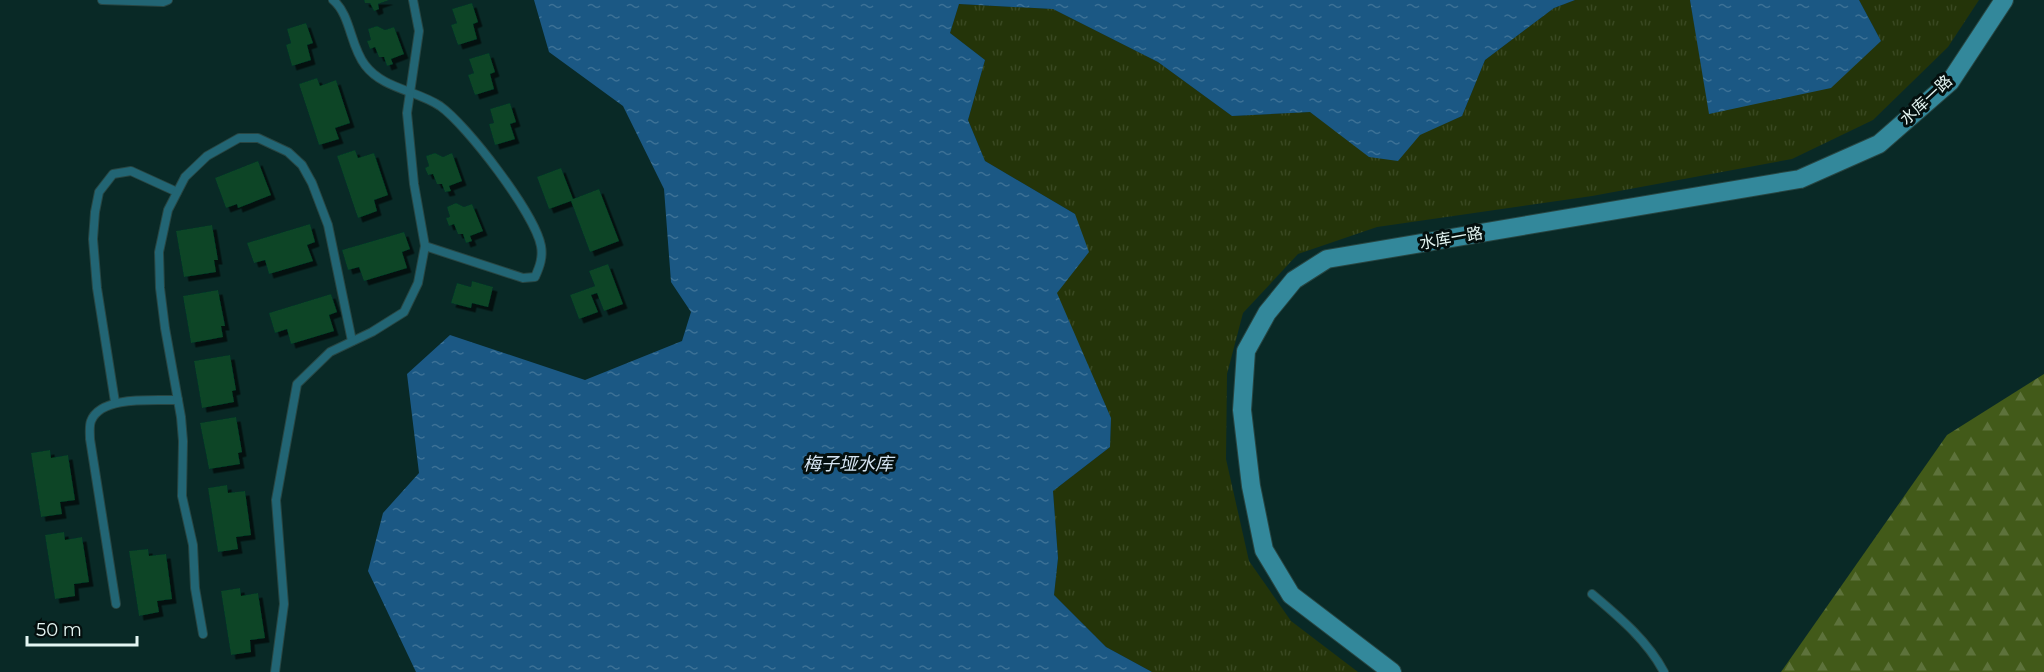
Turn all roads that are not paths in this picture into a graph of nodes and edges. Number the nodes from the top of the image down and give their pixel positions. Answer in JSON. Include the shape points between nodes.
{"nodes":[{"id":1,"x":102,"y":0,"type":"edge"},
{"id":2,"x":168,"y":0,"type":"edge"},
{"id":3,"x":333,"y":0,"type":"edge"},
{"id":4,"x":413,"y":0,"type":"edge"},
{"id":5,"x":2004,"y":0,"type":"edge"},
{"id":6,"x":410,"y":93,"type":"junction"},
{"id":7,"x":177,"y":192,"type":"junction"},
{"id":8,"x":425,"y":246,"type":"junction"},
{"id":9,"x":352,"y":341,"type":"junction"},
{"id":10,"x":178,"y":400,"type":"junction"},
{"id":11,"x":115,"y":402,"type":"junction"},
{"id":12,"x":1592,"y":594,"type":"dead end"},
{"id":13,"x":116,"y":604,"type":"dead end"},
{"id":14,"x":203,"y":634,"type":"dead end"},
{"id":15,"x":277,"y":671,"type":"edge"},
{"id":16,"x":1392,"y":672,"type":"edge"},
{"id":17,"x":1664,"y":672,"type":"edge"}],
"edges":[{"from":1,"to":2,"type":"lane"},
{"from":3,"to":6,"type":"lane","via":[[340,6],[364,65],[381,80]]},
{"from":4,"to":6,"type":"lane","via":[[419,31]]},
{"from":5,"to":16,"type":"street","name":"水库一路","via":[[1950,82],[1878,144],[1800,178],[1327,259],[1294,280],[1267,313],[1246,351],[1242,410],[1264,550],[1291,595]]},
{"from":6,"to":8,"type":"lane","via":[[407,113]]},
{"from":6,"to":8,"type":"lane","via":[[438,105],[457,119],[482,150],[535,229],[542,262],[535,277],[523,278]]},
{"from":7,"to":9,"type":"lane","via":[[185,177],[207,156],[239,138],[258,138],[288,152],[307,174],[328,225]]},
{"from":7,"to":10,"type":"lane","via":[[168,210],[159,252],[165,328]]},
{"from":7,"to":11,"type":"lane","via":[[131,171],[113,174],[99,192],[93,239]]},
{"from":8,"to":9,"type":"lane","via":[[418,283],[404,312]]},
{"from":9,"to":15,"type":"lane","via":[[330,352],[297,384],[276,500],[284,604]]},
{"from":10,"to":11,"type":"lane"},
{"from":10,"to":14,"type":"lane","via":[[183,441],[182,495],[193,545]]},
{"from":11,"to":13,"type":"lane","via":[[100,408],[90,421],[90,440]]},
{"from":12,"to":17,"type":"lane","via":[[1648,646]]}]}
